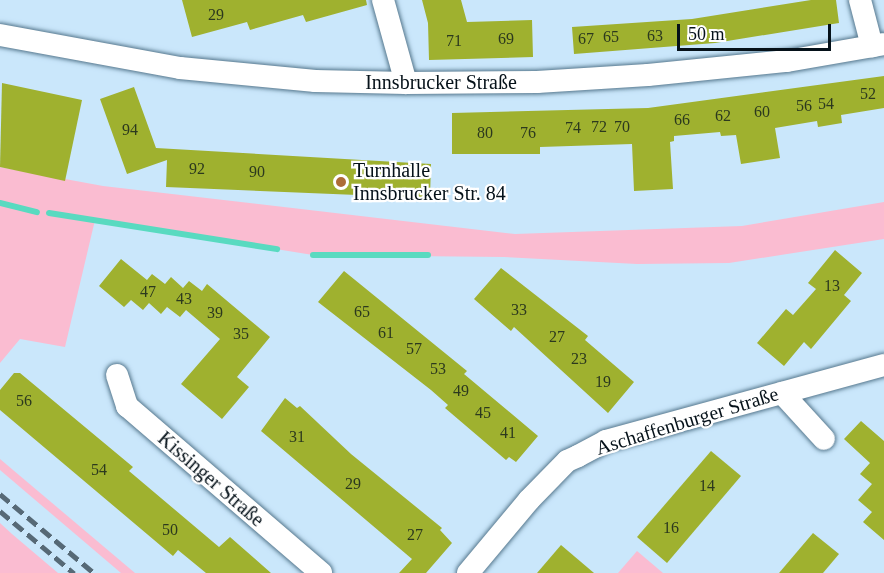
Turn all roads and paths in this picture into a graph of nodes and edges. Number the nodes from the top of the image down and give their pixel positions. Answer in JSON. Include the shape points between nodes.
{"nodes":[{"id":1,"x":383,"y":0,"type":"edge"},
{"id":2,"x":860,"y":0,"type":"edge"},
{"id":3,"x":0,"y":35,"type":"edge"},
{"id":4,"x":878,"y":45,"type":"edge"},
{"id":5,"x":406,"y":83,"type":"junction"},
{"id":6,"x":884,"y":364,"type":"edge"},
{"id":7,"x":117,"y":375,"type":"dead end"},
{"id":8,"x":782,"y":393,"type":"junction"},
{"id":9,"x":824,"y":439,"type":"dead end"},
{"id":10,"x":321,"y":573,"type":"edge"},
{"id":11,"x":468,"y":573,"type":"edge"}],
"edges":[{"from":1,"to":5,"type":"street"},
{"from":2,"to":4,"type":"street"},
{"from":3,"to":5,"type":"street","name":"Innsbrucker Straße","via":[[180,68],[315,81]]},
{"from":4,"to":5,"type":"street","name":"Innsbrucker Straße","via":[[787,61],[648,75],[537,82]]},
{"from":6,"to":8,"type":"street","name":"Aschaffenburger Straße"},
{"from":7,"to":10,"type":"street","name":"Kissinger Straße","via":[[127,406]]},
{"from":8,"to":9,"type":"street"},
{"from":8,"to":11,"type":"street","name":"Aschaffenburger Straße","via":[[606,441],[567,461]]}]}
